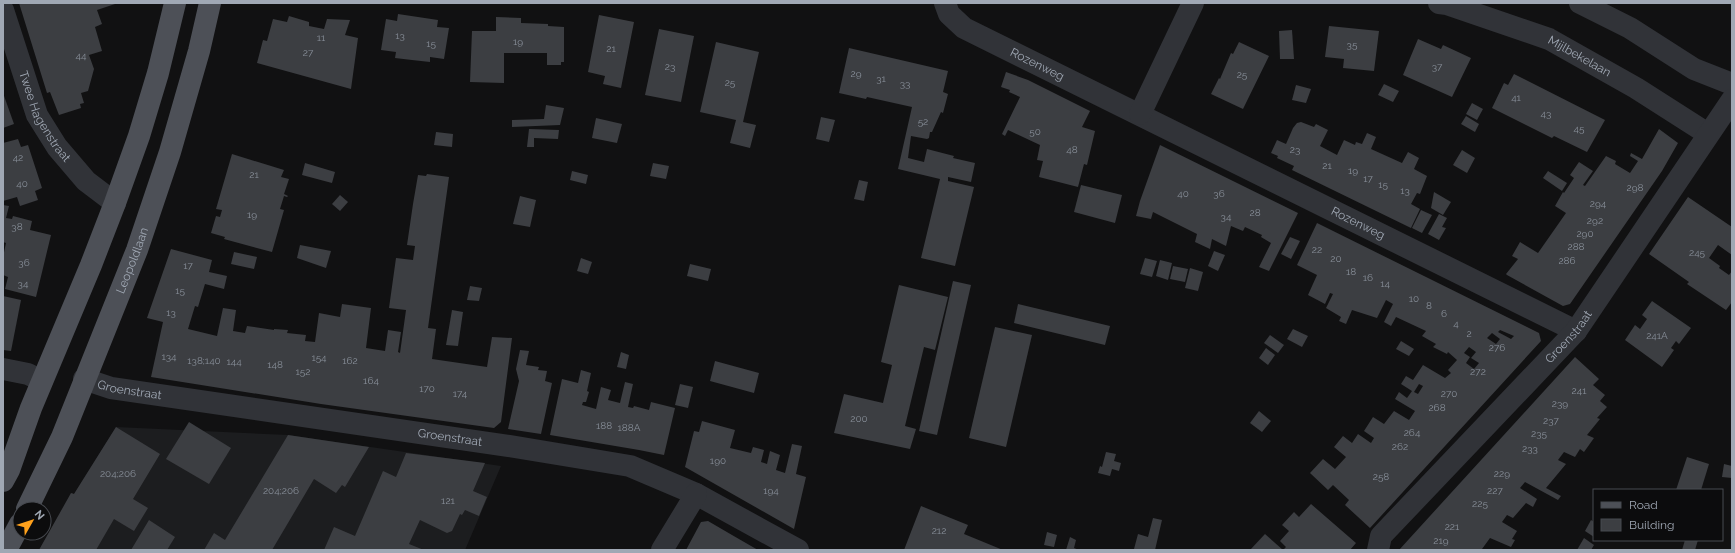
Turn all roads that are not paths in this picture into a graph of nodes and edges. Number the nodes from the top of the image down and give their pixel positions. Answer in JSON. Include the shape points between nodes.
{"nodes":[{"id":1,"x":176,"y":3,"type":"edge"},
{"id":2,"x":210,"y":3,"type":"edge"},
{"id":3,"x":945,"y":3,"type":"edge"},
{"id":4,"x":1193,"y":3,"type":"edge"},
{"id":5,"x":1439,"y":3,"type":"edge"},
{"id":6,"x":1580,"y":3,"type":"edge"},
{"id":7,"x":3,"y":10,"type":"edge"},
{"id":8,"x":1732,"y":84,"type":"edge"},
{"id":9,"x":1732,"y":100,"type":"edge"},
{"id":10,"x":1140,"y":114,"type":"junction"},
{"id":11,"x":1708,"y":134,"type":"junction"},
{"id":12,"x":116,"y":203,"type":"junction"},
{"id":13,"x":1576,"y":331,"type":"junction"},
{"id":14,"x":3,"y":369,"type":"edge"},
{"id":15,"x":84,"y":379,"type":"junction"},
{"id":16,"x":42,"y":381,"type":"junction"},
{"id":17,"x":3,"y":481,"type":"edge"},
{"id":18,"x":696,"y":494,"type":"junction"},
{"id":19,"x":31,"y":501,"type":"edge"},
{"id":20,"x":12,"y":539,"type":"edge"},
{"id":21,"x":6,"y":550,"type":"edge"},
{"id":22,"x":662,"y":550,"type":"edge"},
{"id":23,"x":798,"y":550,"type":"edge"},
{"id":24,"x":1378,"y":550,"type":"edge"}],
"edges":[{"from":1,"to":12,"type":"main road","via":[[158,73]]},
{"from":2,"to":15,"type":"main road","name":"Leopoldlaan","via":[[170,152],[137,250]]},
{"from":3,"to":10,"type":"street","name":"Rozenweg","via":[[949,14],[964,28]]},
{"from":4,"to":10,"type":"street"},
{"from":5,"to":11,"type":"street","name":"Mijlbekelaan","via":[[1549,39],[1636,88]]},
{"from":6,"to":8,"type":"street","via":[[1630,28],[1694,69]]},
{"from":7,"to":12,"type":"street","name":"Twee Hagenstraat","via":[[37,114],[57,147],[86,181]]},
{"from":9,"to":11,"type":"street","name":"Groenstraat"},
{"from":10,"to":13,"type":"street","name":"Rozenweg"},
{"from":11,"to":13,"type":"street","name":"Groenstraat"},
{"from":12,"to":16,"type":"main road"},
{"from":13,"to":24,"type":"street","name":"Groenstraat","via":[[1381,536]]},
{"from":14,"to":16,"type":"street","via":[[28,374]]},
{"from":15,"to":18,"type":"street","name":"Groenstraat","via":[[111,388],[630,466]]},
{"from":15,"to":19,"type":"main road","name":"Leopoldlaan","via":[[62,437]]},
{"from":16,"to":17,"type":"main road"},
{"from":18,"to":22,"type":"street"},
{"from":18,"to":23,"type":"street","name":"Groenstraat"},
{"from":20,"to":21,"type":"main road"}]}
